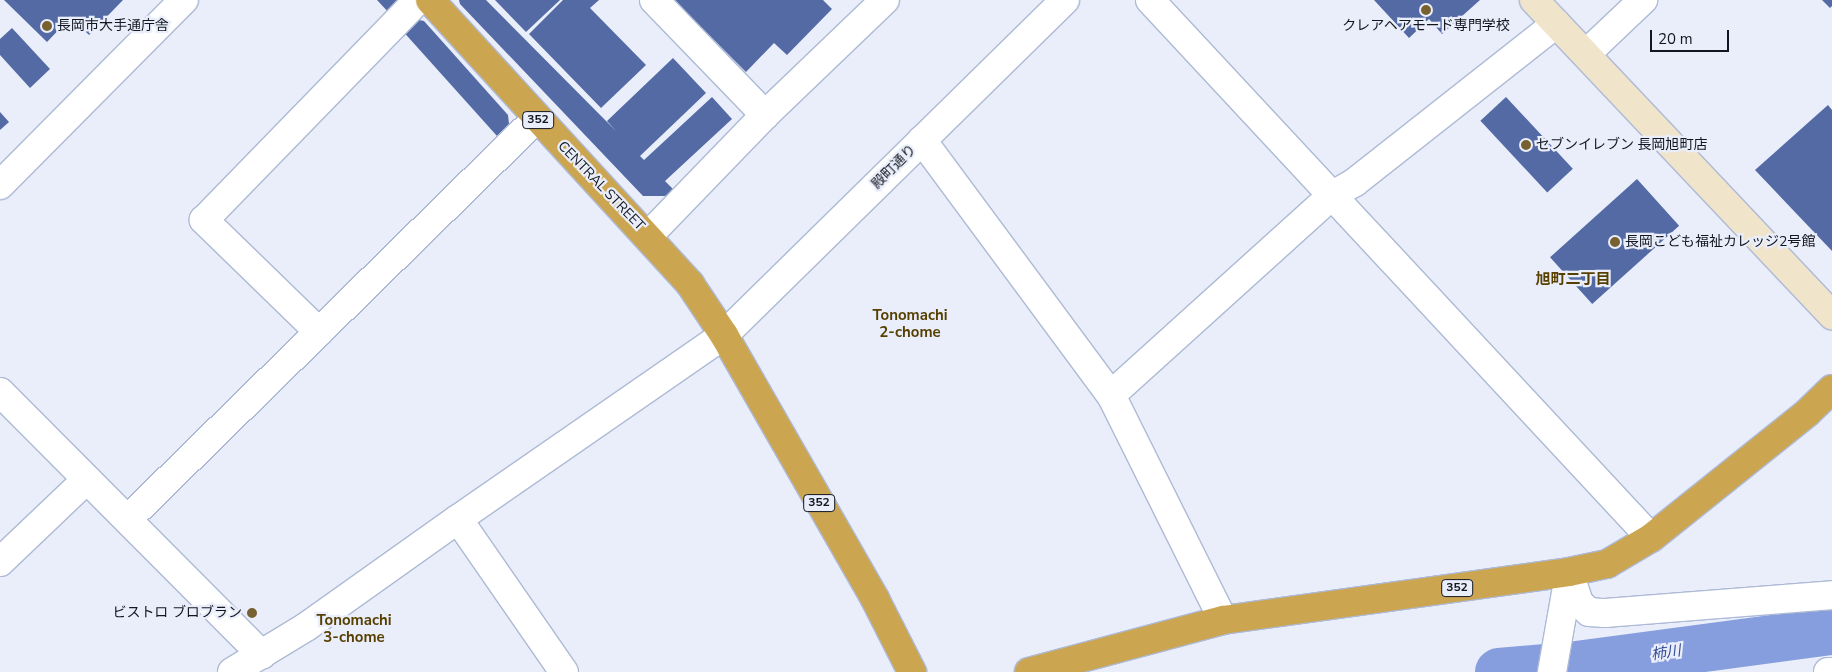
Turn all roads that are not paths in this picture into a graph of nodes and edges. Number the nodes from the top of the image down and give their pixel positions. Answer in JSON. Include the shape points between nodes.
{"nodes":[{"id":1,"x":184,"y":0,"type":"edge"},
{"id":2,"x":418,"y":0,"type":"edge"},
{"id":3,"x":430,"y":0,"type":"edge"},
{"id":4,"x":654,"y":0,"type":"edge"},
{"id":5,"x":885,"y":0,"type":"edge"},
{"id":6,"x":1065,"y":0,"type":"edge"},
{"id":7,"x":1150,"y":0,"type":"edge"},
{"id":8,"x":1534,"y":0,"type":"edge"},
{"id":9,"x":1643,"y":0,"type":"edge"},
{"id":10,"x":1556,"y":24,"type":"junction"},
{"id":11,"x":1586,"y":54,"type":"junction"},
{"id":12,"x":765,"y":115,"type":"junction"},
{"id":13,"x":536,"y":118,"type":"junction"},
{"id":14,"x":922,"y":140,"type":"junction"},
{"id":15,"x":0,"y":185,"type":"edge"},
{"id":16,"x":1331,"y":196,"type":"junction"},
{"id":17,"x":648,"y":236,"type":"junction"},
{"id":18,"x":1832,"y":315,"type":"edge"},
{"id":19,"x":319,"y":332,"type":"junction"},
{"id":20,"x":724,"y":334,"type":"junction"},
{"id":21,"x":1832,"y":389,"type":"edge"},
{"id":22,"x":0,"y":392,"type":"edge"},
{"id":23,"x":1111,"y":395,"type":"junction"},
{"id":24,"x":86,"y":480,"type":"junction"},
{"id":25,"x":128,"y":519,"type":"junction"},
{"id":26,"x":458,"y":519,"type":"junction"},
{"id":27,"x":1651,"y":538,"type":"junction"},
{"id":28,"x":0,"y":562,"type":"edge"},
{"id":29,"x":1569,"y":572,"type":"junction"},
{"id":30,"x":1832,"y":595,"type":"edge"},
{"id":31,"x":1223,"y":620,"type":"junction"},
{"id":32,"x":262,"y":655,"type":"junction"},
{"id":33,"x":232,"y":672,"type":"edge"},
{"id":34,"x":564,"y":672,"type":"edge"},
{"id":35,"x":912,"y":672,"type":"edge"},
{"id":36,"x":1029,"y":672,"type":"edge"},
{"id":37,"x":1552,"y":672,"type":"edge"},
{"id":38,"x":1828,"y":672,"type":"edge"},
{"id":39,"x":1832,"y":672,"type":"edge"}],
"edges":[{"from":1,"to":15,"type":"street"},
{"from":2,"to":19,"type":"street","via":[[204,220]]},
{"from":3,"to":13,"type":"highway","name":"CENTRAL STREET","number":"352"},
{"from":4,"to":12,"type":"street"},
{"from":5,"to":12,"type":"street"},
{"from":6,"to":14,"type":"street","name":"殿町通り"},
{"from":7,"to":16,"type":"street"},
{"from":8,"to":10,"type":"street"},
{"from":9,"to":11,"type":"street"},
{"from":10,"to":11,"type":"street"},
{"from":10,"to":16,"type":"street","via":[[1355,182]]},
{"from":11,"to":18,"type":"street"},
{"from":12,"to":17,"type":"street"},
{"from":13,"to":17,"type":"highway","name":"CENTRAL STREET","number":"352"},
{"from":13,"to":19,"type":"street"},
{"from":14,"to":20,"type":"street","name":"殿町通り"},
{"from":14,"to":23,"type":"street"},
{"from":16,"to":23,"type":"street"},
{"from":16,"to":27,"type":"street"},
{"from":17,"to":20,"type":"highway","name":"CENTRAL STREET","number":"352","via":[[690,284]]},
{"from":19,"to":25,"type":"street"},
{"from":20,"to":26,"type":"street","name":"殿町通り"},
{"from":20,"to":35,"type":"highway","number":"352","via":[[875,599]]},
{"from":21,"to":27,"type":"highway","number":"352","via":[[1808,412]]},
{"from":22,"to":24,"type":"street"},
{"from":23,"to":31,"type":"street"},
{"from":24,"to":25,"type":"street"},
{"from":24,"to":28,"type":"street"},
{"from":25,"to":32,"type":"street"},
{"from":26,"to":32,"type":"street","name":"殿町通り","via":[[314,622]]},
{"from":26,"to":34,"type":"street"},
{"from":27,"to":29,"type":"highway","number":"352","via":[[1607,564]]},
{"from":29,"to":30,"type":"street","via":[[1579,603],[1589,612]]},
{"from":29,"to":31,"type":"highway","number":"352"},
{"from":29,"to":37,"type":"street"},
{"from":31,"to":36,"type":"highway","number":"352"},
{"from":32,"to":33,"type":"street","name":"殿町通り"},
{"from":38,"to":39,"type":"street"}]}
